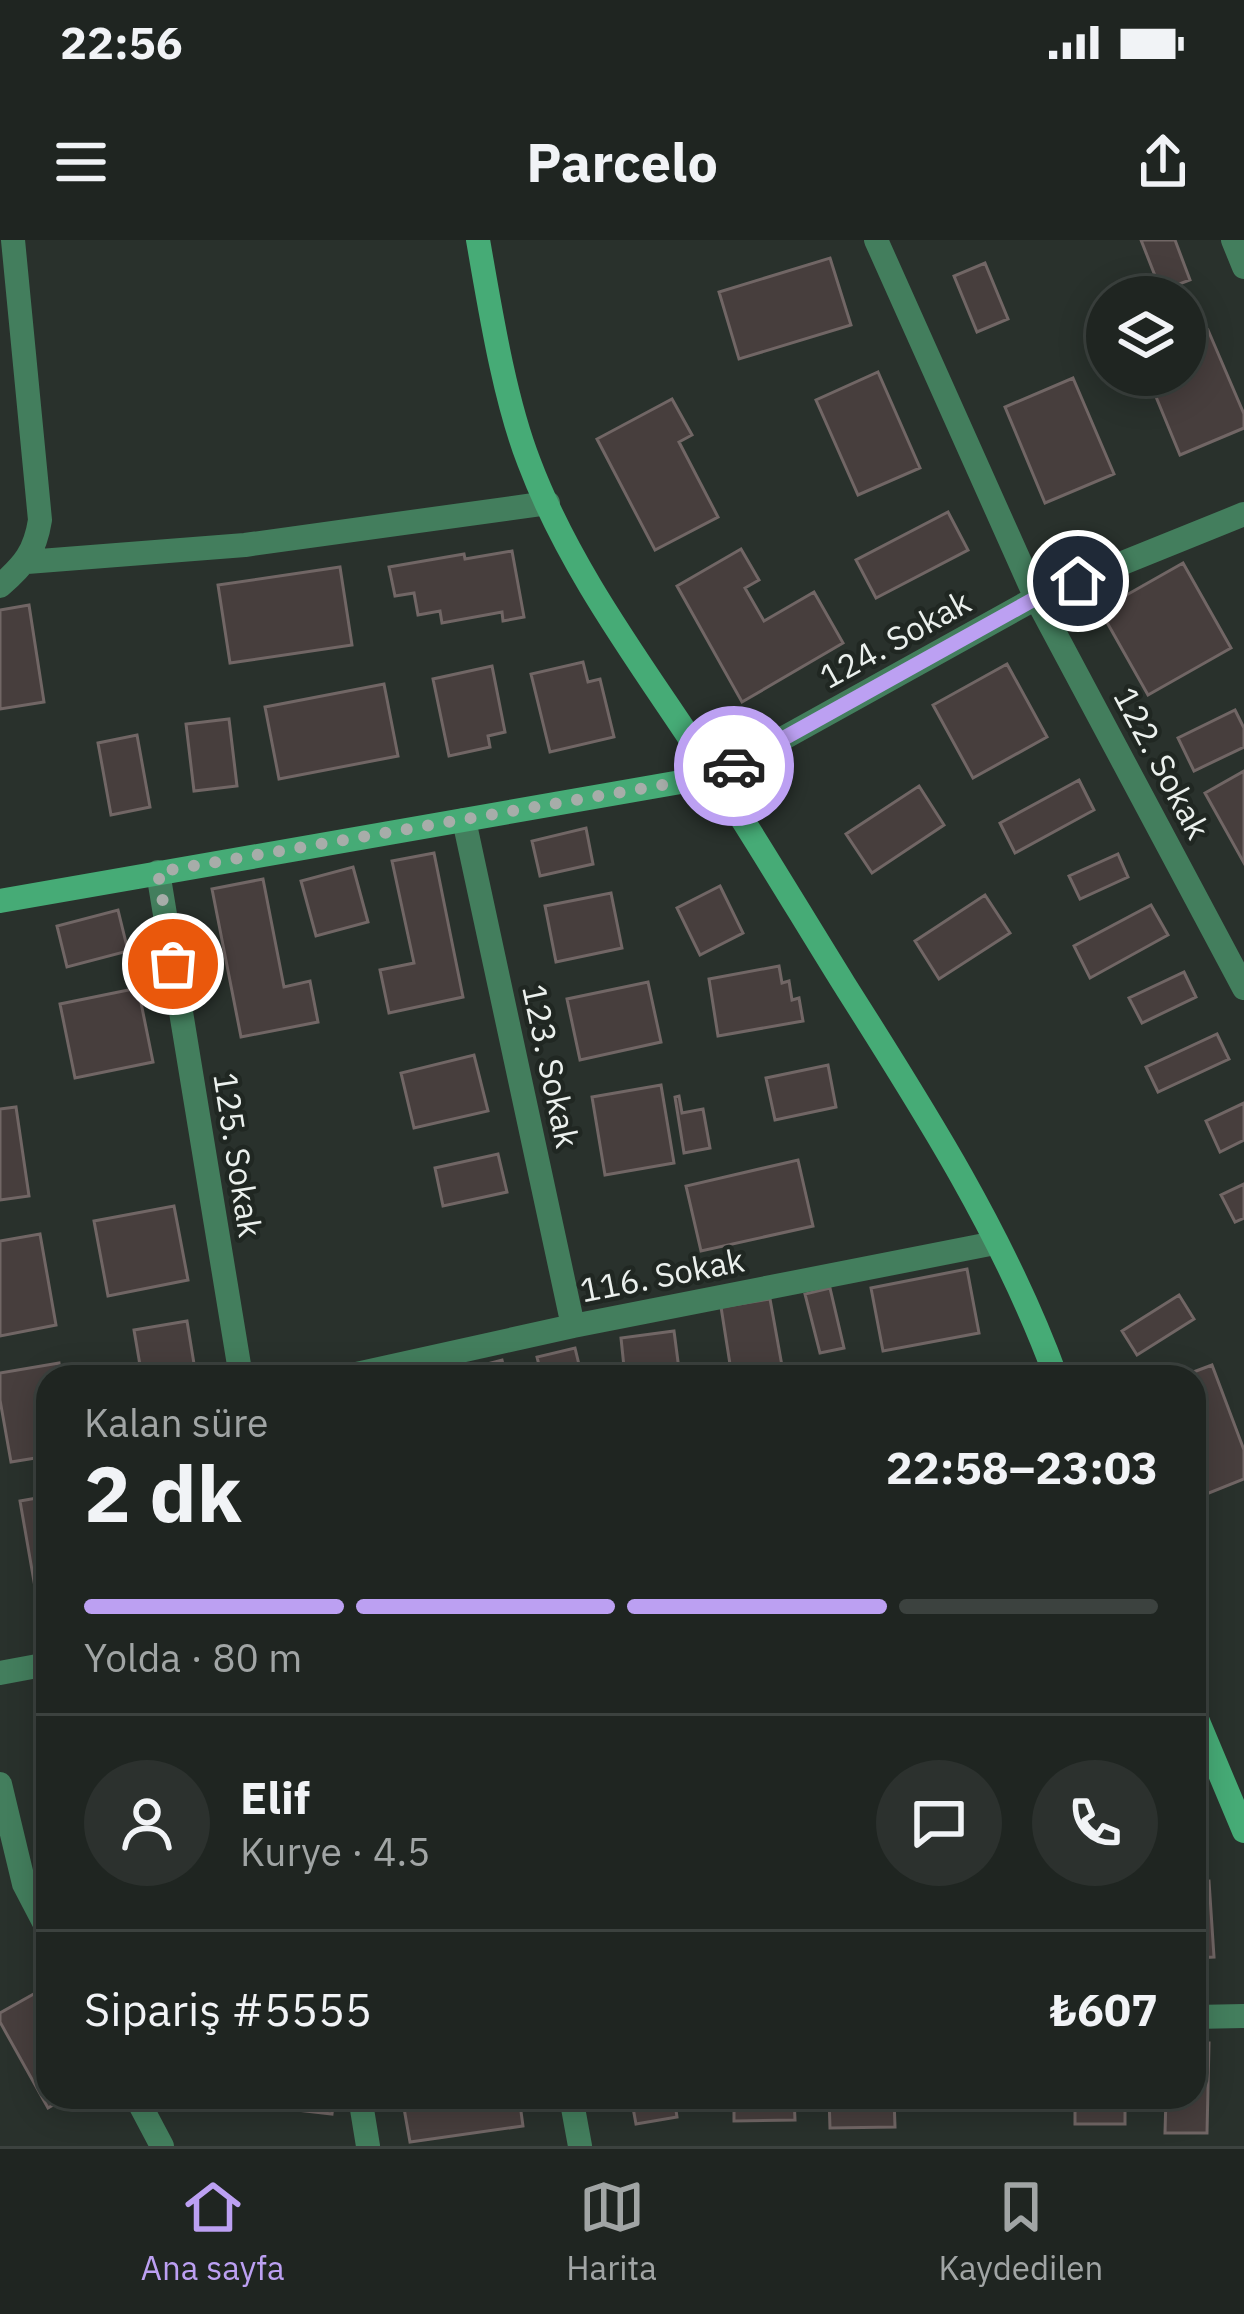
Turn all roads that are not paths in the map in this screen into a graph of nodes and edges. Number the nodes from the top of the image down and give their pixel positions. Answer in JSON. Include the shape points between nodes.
{"nodes":[{"id":1,"x":13,"y":240,"type":"edge"},
{"id":2,"x":478,"y":240,"type":"edge"},
{"id":3,"x":875,"y":240,"type":"edge"},
{"id":4,"x":1233,"y":240,"type":"edge"},
{"id":5,"x":1244,"y":267,"type":"edge"},
{"id":6,"x":10,"y":311,"type":"edge"},
{"id":7,"x":548,"y":503,"type":"junction"},
{"id":8,"x":1244,"y":514,"type":"edge"},
{"id":9,"x":27,"y":562,"type":"junction"},
{"id":10,"x":0,"y":586,"type":"edge"},
{"id":11,"x":1036,"y":598,"type":"junction"},
{"id":12,"x":715,"y":776,"type":"junction"},
{"id":13,"x":464,"y":820,"type":"junction"},
{"id":14,"x":158,"y":872,"type":"junction"},
{"id":15,"x":0,"y":902,"type":"edge"},
{"id":16,"x":1244,"y":988,"type":"edge"},
{"id":17,"x":995,"y":1243,"type":"junction"},
{"id":18,"x":573,"y":1326,"type":"junction"},
{"id":19,"x":239,"y":1365,"type":"edge"},
{"id":20,"x":397,"y":1365,"type":"edge"},
{"id":21,"x":1052,"y":1365,"type":"edge"},
{"id":22,"x":36,"y":1666,"type":"edge"},
{"id":23,"x":0,"y":1673,"type":"edge"},
{"id":24,"x":1206,"y":1745,"type":"edge"},
{"id":25,"x":0,"y":1784,"type":"edge"},
{"id":26,"x":1243,"y":1823,"type":"edge"},
{"id":27,"x":12,"y":1883,"type":"edge"},
{"id":28,"x":36,"y":1914,"type":"edge"},
{"id":29,"x":1244,"y":2016,"type":"edge"},
{"id":30,"x":1206,"y":2017,"type":"edge"},
{"id":31,"x":142,"y":2109,"type":"edge"},
{"id":32,"x":362,"y":2109,"type":"edge"},
{"id":33,"x":573,"y":2109,"type":"edge"},
{"id":34,"x":162,"y":2146,"type":"edge"},
{"id":35,"x":368,"y":2146,"type":"edge"},
{"id":36,"x":580,"y":2146,"type":"edge"}],
"edges":[{"from":1,"to":6,"type":"street"},
{"from":2,"to":7,"type":"main road","via":[[527,460]]},
{"from":3,"to":11,"type":"street","name":"122. Sokak"},
{"from":4,"to":5,"type":"street"},
{"from":6,"to":9,"type":"street","via":[[40,520]]},
{"from":7,"to":9,"type":"street","via":[[244,545]]},
{"from":7,"to":12,"type":"main road","via":[[592,587]]},
{"from":8,"to":11,"type":"street","name":"124. Sokak"},
{"from":9,"to":10,"type":"street"},
{"from":11,"to":12,"type":"street","name":"124. Sokak"},
{"from":11,"to":16,"type":"street","name":"122. Sokak"},
{"from":12,"to":13,"type":"main road"},
{"from":12,"to":17,"type":"main road","via":[[945,1144]]},
{"from":13,"to":14,"type":"main road"},
{"from":13,"to":18,"type":"street","name":"123. Sokak"},
{"from":14,"to":15,"type":"main road"},
{"from":14,"to":19,"type":"street","name":"125. Sokak"},
{"from":17,"to":18,"type":"street","name":"116. Sokak"},
{"from":17,"to":21,"type":"main road"},
{"from":18,"to":20,"type":"street","name":"116. Sokak"},
{"from":22,"to":23,"type":"street"},
{"from":24,"to":26,"type":"main road"},
{"from":25,"to":27,"type":"street"},
{"from":27,"to":28,"type":"street"},
{"from":29,"to":30,"type":"street"},
{"from":31,"to":34,"type":"street"},
{"from":32,"to":35,"type":"street"},
{"from":33,"to":36,"type":"street"}]}
